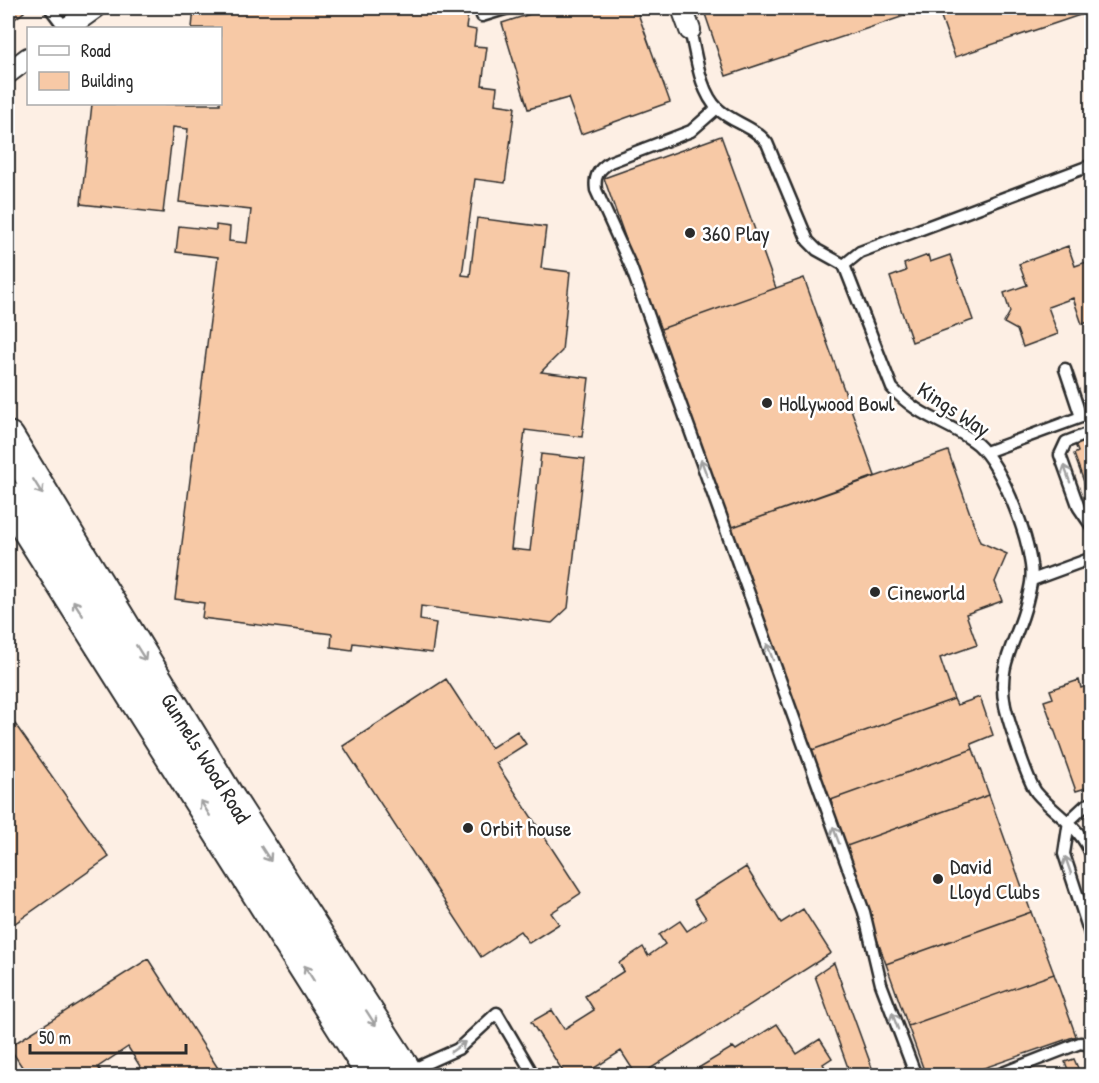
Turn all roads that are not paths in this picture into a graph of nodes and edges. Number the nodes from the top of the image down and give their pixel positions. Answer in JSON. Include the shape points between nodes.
{"nodes":[{"id":1,"x":50,"y":8,"type":"edge"},
{"id":2,"x":94,"y":8,"type":"edge"},
{"id":3,"x":508,"y":8,"type":"edge"},
{"id":4,"x":682,"y":8,"type":"edge"},
{"id":5,"x":482,"y":16,"type":"dead end"},
{"id":6,"x":65,"y":27,"type":"edge"},
{"id":7,"x":67,"y":27,"type":"edge"},
{"id":8,"x":690,"y":30,"type":"joint"},
{"id":9,"x":27,"y":59,"type":"edge"},
{"id":10,"x":8,"y":73,"type":"edge"},
{"id":11,"x":717,"y":108,"type":"junction"},
{"id":12,"x":1092,"y":165,"type":"edge"},
{"id":13,"x":844,"y":265,"type":"junction"},
{"id":14,"x":1065,"y":369,"type":"dead end"},
{"id":15,"x":1086,"y":415,"type":"edge"},
{"id":16,"x":1092,"y":432,"type":"edge"},
{"id":17,"x":8,"y":438,"type":"edge"},
{"id":18,"x":986,"y":452,"type":"junction"},
{"id":19,"x":8,"y":497,"type":"edge"},
{"id":20,"x":1092,"y":527,"type":"edge"},
{"id":21,"x":1092,"y":558,"type":"edge"},
{"id":22,"x":1032,"y":580,"type":"junction"},
{"id":23,"x":1092,"y":803,"type":"edge"},
{"id":24,"x":1069,"y":821,"type":"junction"},
{"id":25,"x":1092,"y":857,"type":"edge"},
{"id":26,"x":1092,"y":940,"type":"edge"},
{"id":27,"x":1092,"y":1044,"type":"edge"},
{"id":28,"x":407,"y":1074,"type":"edge"},
{"id":29,"x":374,"y":1076,"type":"edge"},
{"id":30,"x":534,"y":1076,"type":"edge"},
{"id":31,"x":916,"y":1076,"type":"edge"},
{"id":32,"x":995,"y":1076,"type":"edge"}],
"edges":[{"from":1,"to":6,"type":"lane"},
{"from":2,"to":7,"type":"street"},
{"from":3,"to":5,"type":"lane"},
{"from":4,"to":8,"type":"street"},
{"from":8,"to":11,"type":"lane","via":[[703,80]]},
{"from":9,"to":10,"type":"street"},
{"from":11,"to":13,"type":"lane","via":[[760,134],[808,241]]},
{"from":31,"to":11,"type":"lane","one_way":true,"via":[[881,984],[864,912],[636,278],[596,190],[600,169],[610,162],[692,131]]},
{"from":12,"to":13,"type":"lane","via":[[860,252]]},
{"from":13,"to":18,"type":"lane","name":"Kings Way","via":[[892,388],[927,418],[972,440]]},
{"from":14,"to":15,"type":"lane"},
{"from":15,"to":18,"type":"lane"},
{"from":20,"to":16,"type":"lane","one_way":true,"via":[[1079,508],[1060,455],[1066,442]]},
{"from":17,"to":28,"type":"main road","name":"Gunnels Wood Road","one_way":true,"via":[[230,801]]},
{"from":18,"to":22,"type":"lane","name":"Kings Way","via":[[1001,474],[1027,548]]},
{"from":29,"to":19,"type":"main road","name":"Gunnels Wood Road","one_way":true},
{"from":21,"to":22,"type":"lane"},
{"from":22,"to":24,"type":"lane","name":"Kings Way","via":[[1024,617],[1005,660],[1003,694],[1035,791]]},
{"from":23,"to":24,"type":"lane"},
{"from":24,"to":25,"type":"lane","name":"Kings Way"},
{"from":26,"to":24,"type":"lane","one_way":true,"via":[[1064,854]]},
{"from":27,"to":32,"type":"lane","via":[[1080,1043]]},
{"from":28,"to":30,"type":"lane","one_way":true,"via":[[428,1060],[458,1049],[497,1013]]}]}
